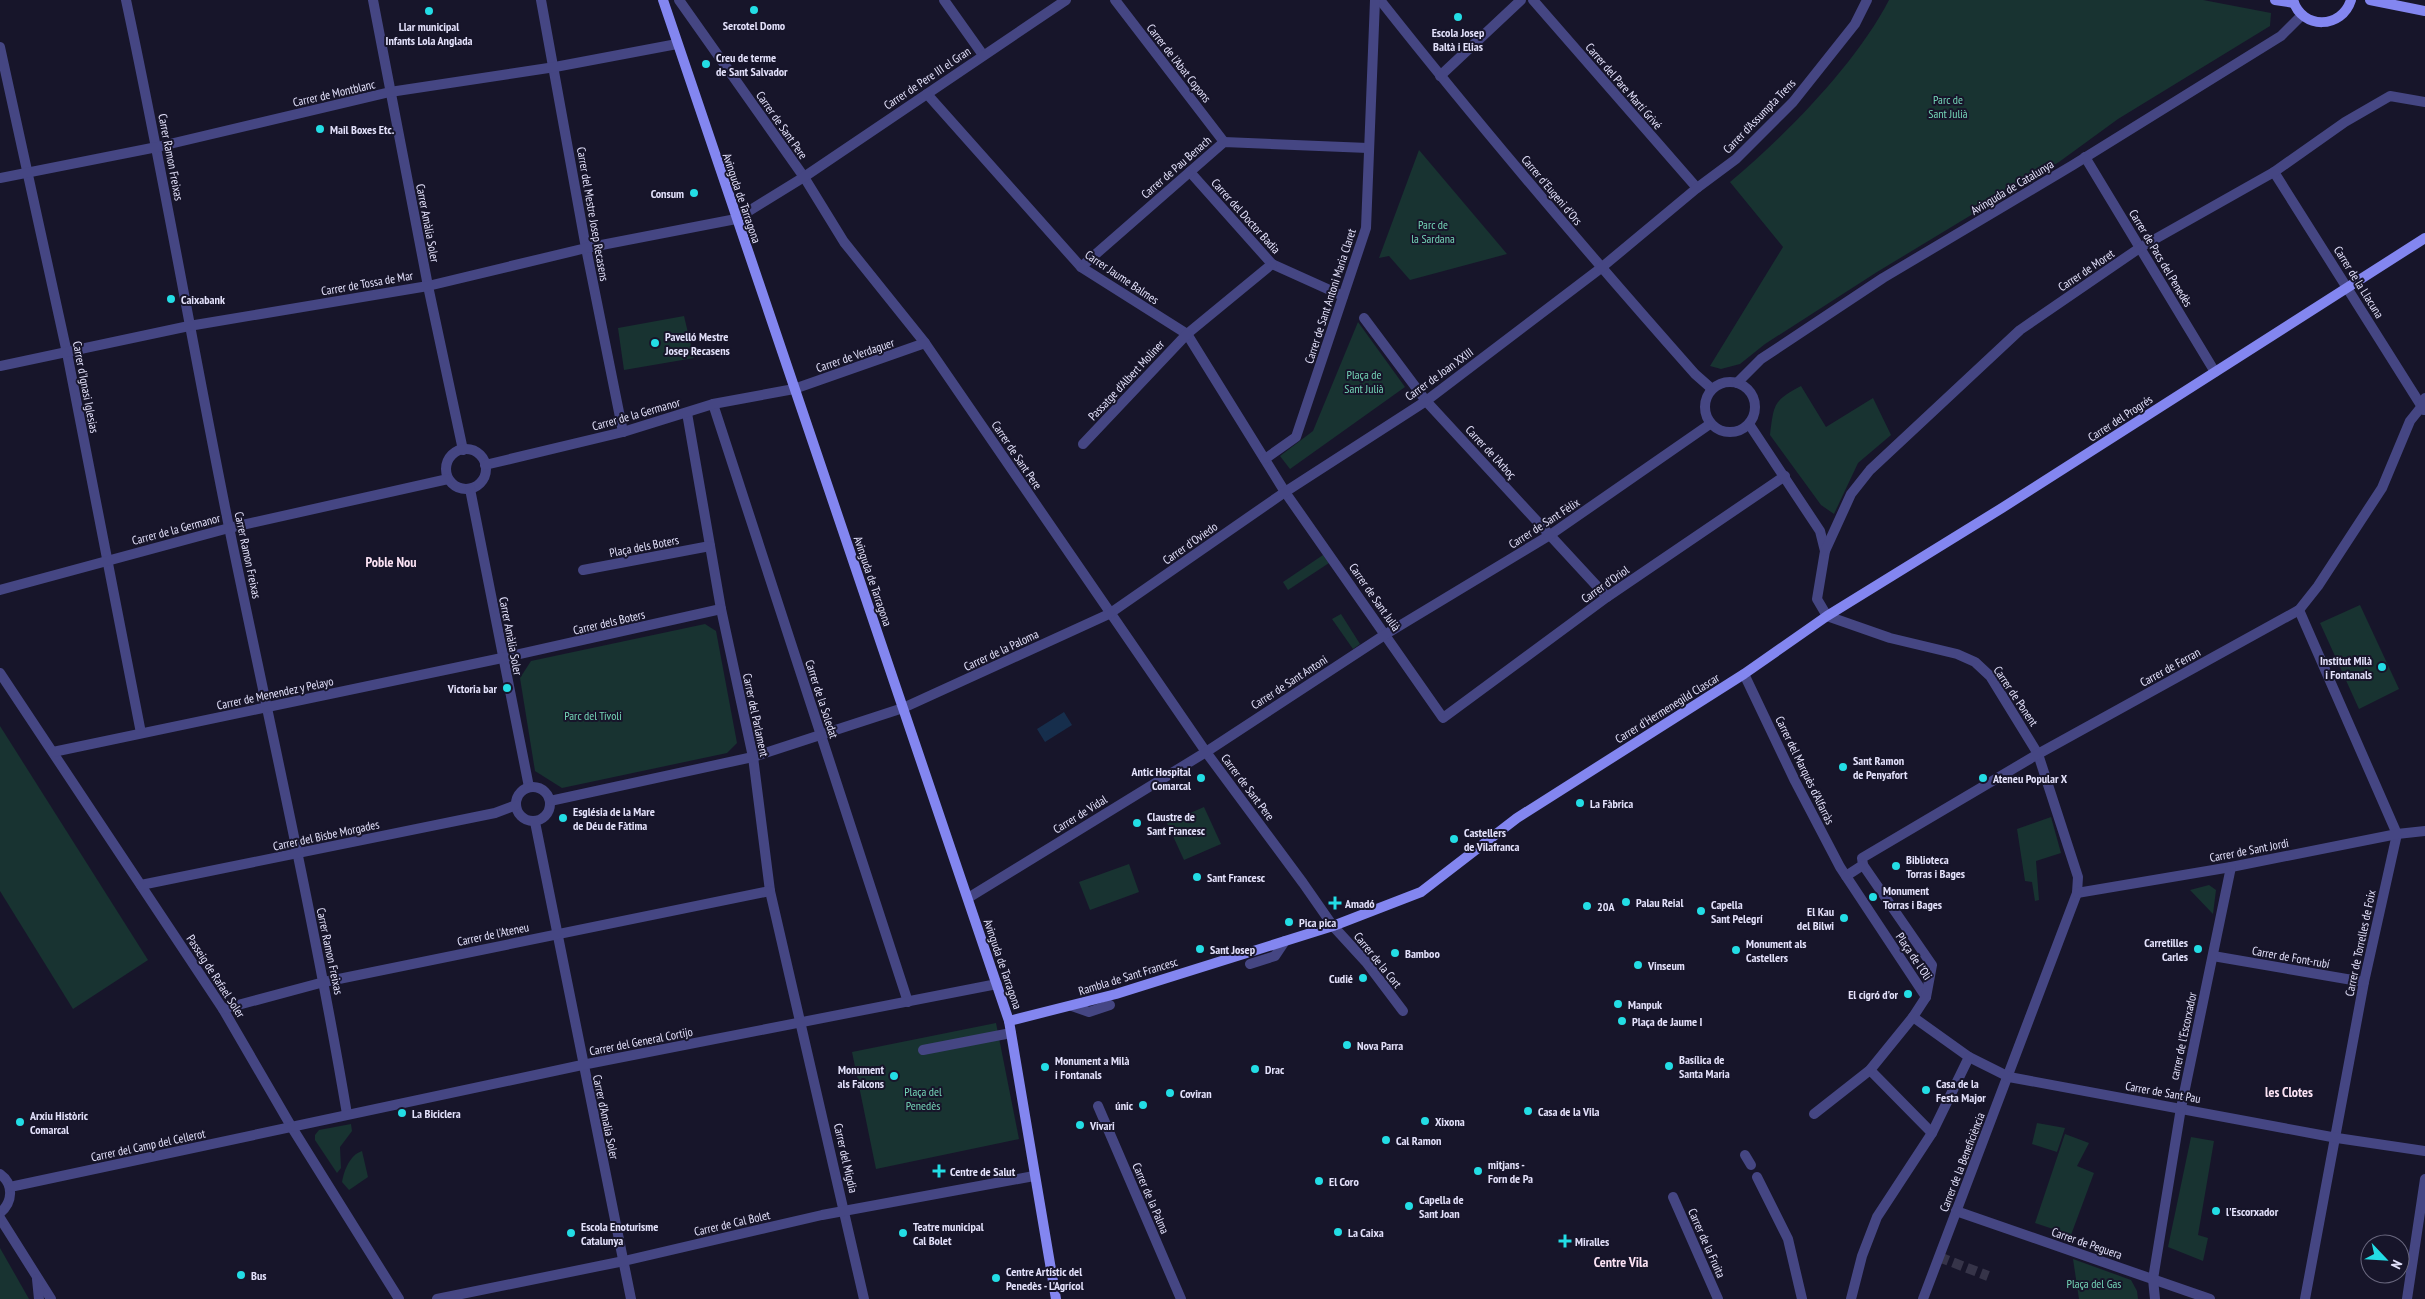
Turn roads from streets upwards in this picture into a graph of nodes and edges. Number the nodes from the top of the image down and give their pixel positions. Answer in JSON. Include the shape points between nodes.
{"nodes":[{"id":1,"x":126,"y":0,"type":"edge"},
{"id":2,"x":372,"y":0,"type":"edge"},
{"id":3,"x":541,"y":0,"type":"edge"},
{"id":4,"x":663,"y":0,"type":"edge"},
{"id":5,"x":679,"y":0,"type":"edge"},
{"id":6,"x":944,"y":0,"type":"edge"},
{"id":7,"x":1066,"y":0,"type":"edge"},
{"id":8,"x":1115,"y":0,"type":"edge"},
{"id":9,"x":1374,"y":0,"type":"edge"},
{"id":10,"x":1380,"y":0,"type":"edge"},
{"id":11,"x":1521,"y":0,"type":"edge"},
{"id":12,"x":1533,"y":0,"type":"edge"},
{"id":13,"x":1867,"y":0,"type":"edge"},
{"id":14,"x":2275,"y":0,"type":"edge"},
{"id":15,"x":2351,"y":0,"type":"edge"},
{"id":16,"x":2370,"y":0,"type":"edge"},
{"id":17,"x":2294,"y":2,"type":"edge"},
{"id":18,"x":2425,"y":11,"type":"edge"},
{"id":19,"x":2302,"y":15,"type":"junction"},
{"id":20,"x":677,"y":44,"type":"junction"},
{"id":21,"x":0,"y":47,"type":"edge"},
{"id":22,"x":983,"y":55,"type":"junction"},
{"id":23,"x":555,"y":67,"type":"junction"},
{"id":24,"x":1440,"y":76,"type":"junction"},
{"id":25,"x":390,"y":92,"type":"junction"},
{"id":26,"x":927,"y":94,"type":"junction"},
{"id":27,"x":2425,"y":102,"type":"edge"},
{"id":28,"x":1224,"y":142,"type":"junction"},
{"id":29,"x":157,"y":147,"type":"junction"},
{"id":30,"x":1368,"y":148,"type":"junction"},
{"id":31,"x":2085,"y":157,"type":"junction"},
{"id":32,"x":27,"y":172,"type":"junction"},
{"id":33,"x":1190,"y":172,"type":"junction"},
{"id":34,"x":2274,"y":172,"type":"junction"},
{"id":35,"x":804,"y":177,"type":"junction"},
{"id":36,"x":0,"y":178,"type":"edge"},
{"id":37,"x":1697,"y":188,"type":"junction"},
{"id":38,"x":736,"y":219,"type":"junction"},
{"id":39,"x":2425,"y":238,"type":"edge"},
{"id":40,"x":2141,"y":247,"type":"junction"},
{"id":41,"x":586,"y":248,"type":"junction"},
{"id":42,"x":1272,"y":264,"type":"junction"},
{"id":43,"x":1081,"y":268,"type":"junction"},
{"id":44,"x":1601,"y":268,"type":"junction"},
{"id":45,"x":428,"y":286,"type":"junction"},
{"id":46,"x":2348,"y":286,"type":"junction"},
{"id":47,"x":1342,"y":296,"type":"junction"},
{"id":48,"x":1364,"y":318,"type":"dead end"},
{"id":49,"x":190,"y":326,"type":"junction"},
{"id":50,"x":1187,"y":334,"type":"junction"},
{"id":51,"x":925,"y":343,"type":"junction"},
{"id":52,"x":67,"y":353,"type":"junction"},
{"id":53,"x":0,"y":366,"type":"edge"},
{"id":54,"x":2216,"y":372,"type":"junction"},
{"id":55,"x":1737,"y":383,"type":"junction"},
{"id":56,"x":794,"y":389,"type":"junction"},
{"id":57,"x":1712,"y":389,"type":"junction"},
{"id":58,"x":1426,"y":401,"type":"junction"},
{"id":59,"x":713,"y":404,"type":"junction"},
{"id":60,"x":2424,"y":405,"type":"edge"},
{"id":61,"x":688,"y":413,"type":"junction"},
{"id":62,"x":1710,"y":424,"type":"junction"},
{"id":63,"x":1749,"y":424,"type":"junction"},
{"id":64,"x":623,"y":432,"type":"junction"},
{"id":65,"x":1083,"y":444,"type":"dead end"},
{"id":66,"x":463,"y":450,"type":"junction"},
{"id":67,"x":1265,"y":459,"type":"junction"},
{"id":68,"x":485,"y":465,"type":"junction"},
{"id":69,"x":1784,"y":476,"type":"junction"},
{"id":70,"x":448,"y":479,"type":"junction"},
{"id":71,"x":470,"y":489,"type":"junction"},
{"id":72,"x":1285,"y":492,"type":"junction"},
{"id":73,"x":229,"y":528,"type":"junction"},
{"id":74,"x":1550,"y":535,"type":"junction"},
{"id":75,"x":710,"y":546,"type":"junction"},
{"id":76,"x":1826,"y":551,"type":"junction"},
{"id":77,"x":107,"y":561,"type":"junction"},
{"id":78,"x":583,"y":570,"type":"dead end"},
{"id":79,"x":0,"y":590,"type":"edge"},
{"id":80,"x":1608,"y":597,"type":"junction"},
{"id":81,"x":721,"y":609,"type":"junction"},
{"id":82,"x":2300,"y":610,"type":"junction"},
{"id":83,"x":1110,"y":614,"type":"junction"},
{"id":84,"x":1827,"y":616,"type":"junction"},
{"id":85,"x":1386,"y":634,"type":"junction"},
{"id":86,"x":502,"y":658,"type":"junction"},
{"id":87,"x":0,"y":673,"type":"edge"},
{"id":88,"x":1744,"y":674,"type":"junction"},
{"id":89,"x":266,"y":708,"type":"junction"},
{"id":90,"x":903,"y":708,"type":"junction"},
{"id":91,"x":1443,"y":718,"type":"joint"},
{"id":92,"x":141,"y":733,"type":"junction"},
{"id":93,"x":821,"y":735,"type":"junction"},
{"id":94,"x":53,"y":752,"type":"junction"},
{"id":95,"x":1206,"y":752,"type":"junction"},
{"id":96,"x":2038,"y":754,"type":"junction"},
{"id":97,"x":752,"y":757,"type":"junction"},
{"id":98,"x":529,"y":787,"type":"junction"},
{"id":99,"x":550,"y":801,"type":"junction"},
{"id":100,"x":516,"y":805,"type":"junction"},
{"id":101,"x":535,"y":822,"type":"junction"},
{"id":102,"x":2425,"y":831,"type":"edge"},
{"id":103,"x":2397,"y":834,"type":"junction"},
{"id":104,"x":296,"y":855,"type":"junction"},
{"id":105,"x":1863,"y":865,"type":"junction"},
{"id":106,"x":2231,"y":867,"type":"junction"},
{"id":107,"x":1846,"y":876,"type":"junction"},
{"id":108,"x":141,"y":885,"type":"junction"},
{"id":109,"x":770,"y":891,"type":"junction"},
{"id":110,"x":2078,"y":893,"type":"junction"},
{"id":111,"x":968,"y":898,"type":"junction"},
{"id":112,"x":1395,"y":903,"type":"joint"},
{"id":113,"x":1333,"y":926,"type":"junction"},
{"id":114,"x":556,"y":934,"type":"junction"},
{"id":115,"x":1285,"y":941,"type":"junction"},
{"id":116,"x":2213,"y":956,"type":"junction"},
{"id":117,"x":1250,"y":964,"type":"dead end"},
{"id":118,"x":324,"y":982,"type":"junction"},
{"id":119,"x":2364,"y":982,"type":"junction"},
{"id":120,"x":997,"y":984,"type":"junction"},
{"id":121,"x":1926,"y":997,"type":"junction"},
{"id":122,"x":908,"y":1002,"type":"junction"},
{"id":123,"x":1110,"y":1005,"type":"dead end"},
{"id":124,"x":1072,"y":1006,"type":"junction"},
{"id":125,"x":223,"y":1009,"type":"junction"},
{"id":126,"x":1403,"y":1011,"type":"dead end"},
{"id":127,"x":1913,"y":1017,"type":"junction"},
{"id":128,"x":1009,"y":1021,"type":"junction"},
{"id":129,"x":801,"y":1022,"type":"junction"},
{"id":130,"x":1011,"y":1033,"type":"junction"},
{"id":131,"x":922,"y":1050,"type":"dead end"},
{"id":132,"x":1969,"y":1057,"type":"junction"},
{"id":133,"x":582,"y":1065,"type":"junction"},
{"id":134,"x":1870,"y":1070,"type":"junction"},
{"id":135,"x":2009,"y":1077,"type":"junction"},
{"id":136,"x":1098,"y":1106,"type":"dead end"},
{"id":137,"x":2181,"y":1108,"type":"junction"},
{"id":138,"x":347,"y":1114,"type":"junction"},
{"id":139,"x":1814,"y":1114,"type":"dead end"},
{"id":140,"x":291,"y":1126,"type":"junction"},
{"id":141,"x":1932,"y":1134,"type":"junction"},
{"id":142,"x":2337,"y":1138,"type":"junction"},
{"id":143,"x":2425,"y":1152,"type":"edge"},
{"id":144,"x":1745,"y":1155,"type":"dead end"},
{"id":145,"x":1751,"y":1165,"type":"dead end"},
{"id":146,"x":0,"y":1174,"type":"edge"},
{"id":147,"x":1034,"y":1176,"type":"junction"},
{"id":148,"x":1757,"y":1177,"type":"dead end"},
{"id":149,"x":2425,"y":1179,"type":"edge"},
{"id":150,"x":10,"y":1187,"type":"junction"},
{"id":151,"x":1673,"y":1198,"type":"dead end"},
{"id":152,"x":845,"y":1210,"type":"junction"},
{"id":153,"x":1956,"y":1211,"type":"junction"},
{"id":154,"x":0,"y":1213,"type":"edge"},
{"id":155,"x":0,"y":1218,"type":"edge"},
{"id":156,"x":624,"y":1261,"type":"junction"},
{"id":157,"x":2153,"y":1279,"type":"junction"},
{"id":158,"x":47,"y":1298,"type":"edge"},
{"id":159,"x":399,"y":1299,"type":"edge"},
{"id":160,"x":437,"y":1299,"type":"edge"},
{"id":161,"x":631,"y":1299,"type":"edge"},
{"id":162,"x":864,"y":1299,"type":"edge"},
{"id":163,"x":1056,"y":1299,"type":"edge"},
{"id":164,"x":1182,"y":1299,"type":"edge"},
{"id":165,"x":1718,"y":1299,"type":"edge"},
{"id":166,"x":1802,"y":1299,"type":"edge"},
{"id":167,"x":1851,"y":1299,"type":"edge"},
{"id":168,"x":1923,"y":1299,"type":"edge"},
{"id":169,"x":2155,"y":1299,"type":"edge"},
{"id":170,"x":2210,"y":1299,"type":"edge"},
{"id":171,"x":2305,"y":1299,"type":"edge"},
{"id":172,"x":2407,"y":1299,"type":"edge"}],
"edges":[{"from":1,"to":29,"type":"street","name":"Carrer Ramon Freixas"},
{"from":2,"to":25,"type":"street","name":"Carrer Amàlia Soler"},
{"from":3,"to":23,"type":"street","name":"Carrer del Mestre Josep Recasens"},
{"from":4,"to":20,"type":"street","name":"Avinguda de Tarragona"},
{"from":5,"to":35,"type":"street","name":"Carrer de Sant Pere"},
{"from":6,"to":22,"type":"street"},
{"from":7,"to":22,"type":"street","name":"Carrer de Pere III el Gran"},
{"from":8,"to":28,"type":"street","name":"Carrer de l'Abat Copons"},
{"from":9,"to":30,"type":"street","name":"Carrer de Sant Antoni Maria Claret"},
{"from":10,"to":24,"type":"street","name":"Carrer d'Eugeni d'Ors"},
{"from":11,"to":24,"type":"street"},
{"from":12,"to":37,"type":"street","name":"Carrer del Pare Martí Grivé"},
{"from":13,"to":37,"type":"street","name":"Carrer d'Assumpta Trens","via":[[1855,24],[1793,102],[1736,159]]},
{"from":14,"to":17,"type":"street"},
{"from":15,"to":19,"type":"street","via":[[2344,13],[2328,22],[2310,20]]},
{"from":16,"to":18,"type":"street"},
{"from":17,"to":19,"type":"street"},
{"from":19,"to":31,"type":"street","name":"Avinguda de Catalunya","via":[[2281,36]]},
{"from":20,"to":23,"type":"street","name":"Carrer de Montblanc"},
{"from":20,"to":38,"type":"street","name":"Avinguda de Tarragona"},
{"from":21,"to":32,"type":"street","name":"Carrer d'Ignasi Iglesias"},
{"from":22,"to":26,"type":"street","name":"Carrer de Pere III el Gran"},
{"from":23,"to":25,"type":"street","name":"Carrer de Montblanc"},
{"from":23,"to":41,"type":"street","name":"Carrer del Mestre Josep Recasens"},
{"from":24,"to":44,"type":"street","name":"Carrer d'Eugeni d'Ors"},
{"from":25,"to":29,"type":"street","name":"Carrer de Montblanc"},
{"from":25,"to":45,"type":"street","name":"Carrer Amàlia Soler"},
{"from":26,"to":35,"type":"street","name":"Carrer de Pere III el Gran"},
{"from":26,"to":43,"type":"street","name":"Carrer Jaume Balmes"},
{"from":27,"to":34,"type":"street","name":"Carrer de Moret","via":[[2390,96],[2345,122]]},
{"from":28,"to":30,"type":"street","name":"Carrer de Pau Benach"},
{"from":28,"to":33,"type":"street","name":"Carrer de Pau Benach"},
{"from":29,"to":32,"type":"street","name":"Carrer de Montblanc"},
{"from":29,"to":49,"type":"street","name":"Carrer Ramon Freixas"},
{"from":30,"to":47,"type":"street","name":"Carrer de Sant Antoni Maria Claret","via":[[1366,228]]},
{"from":31,"to":40,"type":"street","name":"Carrer de Pacs del Penedès"},
{"from":31,"to":55,"type":"street","name":"Avinguda de Catalunya","via":[[1883,278],[1761,359]]},
{"from":32,"to":36,"type":"street","name":"Carrer de Montblanc"},
{"from":32,"to":52,"type":"street","name":"Carrer d'Ignasi Iglesias"},
{"from":33,"to":42,"type":"street","name":"Carrer del Doctor Badia"},
{"from":33,"to":43,"type":"street","name":"Carrer de Pau Benach"},
{"from":34,"to":40,"type":"street","name":"Carrer de Moret"},
{"from":34,"to":46,"type":"street","name":"Carrer de la Llacuna"},
{"from":35,"to":38,"type":"street","name":"Carrer de Pere III el Gran"},
{"from":35,"to":51,"type":"street","name":"Carrer de Sant Pere","via":[[844,242]]},
{"from":37,"to":44,"type":"street","name":"Carrer d'Assumpta Trens"},
{"from":38,"to":41,"type":"street","name":"Carrer de Tossa de Mar"},
{"from":38,"to":56,"type":"street","name":"Avinguda de Tarragona"},
{"from":39,"to":46,"type":"street","name":"Carrer del Progrés"},
{"from":40,"to":54,"type":"street","name":"Carrer de Pacs del Penedès"},
{"from":40,"to":76,"type":"street","name":"Carrer de Moret","via":[[2020,330],[1870,470],[1851,494]]},
{"from":41,"to":45,"type":"street","name":"Carrer de Tossa de Mar"},
{"from":41,"to":64,"type":"street","name":"Carrer del Mestre Josep Recasens"},
{"from":42,"to":47,"type":"street","name":"Carrer del Doctor Badia"},
{"from":42,"to":50,"type":"street","name":"Passatge d'Albert Moliner"},
{"from":43,"to":50,"type":"street","name":"Carrer Jaume Balmes"},
{"from":44,"to":57,"type":"street","name":"Carrer d'Eugeni d'Ors"},
{"from":44,"to":58,"type":"street","name":"Carrer de Joan XXIII"},
{"from":45,"to":49,"type":"street","name":"Carrer de Tossa de Mar"},
{"from":45,"to":66,"type":"street","name":"Carrer Amàlia Soler"},
{"from":46,"to":54,"type":"street","name":"Carrer del Progrés"},
{"from":46,"to":60,"type":"street","name":"Carrer de la Llacuna"},
{"from":47,"to":67,"type":"street","name":"Carrer de Sant Antoni Maria Claret","via":[[1296,437]]},
{"from":48,"to":58,"type":"street","name":"Carrer de l'Arboç"},
{"from":49,"to":52,"type":"street","name":"Carrer de Tossa de Mar"},
{"from":49,"to":73,"type":"street","name":"Carrer Ramon Freixas"},
{"from":50,"to":65,"type":"street","name":"Passatge d'Albert Moliner"},
{"from":50,"to":67,"type":"street","name":"Carrer Jaume Balmes"},
{"from":51,"to":56,"type":"street","name":"Carrer de Verdaguer"},
{"from":51,"to":83,"type":"street","name":"Carrer de Sant Pere"},
{"from":52,"to":53,"type":"street","name":"Carrer de Tossa de Mar"},
{"from":52,"to":77,"type":"street","name":"Carrer d'Ignasi Iglesias"},
{"from":54,"to":84,"type":"street","name":"Carrer del Progrés"},
{"from":55,"to":57,"type":"street","via":[[1719,384]]},
{"from":55,"to":63,"type":"street","via":[[1747,388],[1754,398],[1755,410]]},
{"from":56,"to":59,"type":"street","name":"Carrer de la Germanor"},
{"from":56,"to":90,"type":"street","name":"Avinguda de Tarragona"},
{"from":57,"to":62,"type":"street","via":[[1707,395],[1704,410]]},
{"from":58,"to":72,"type":"street","name":"Carrer de Joan XXIII"},
{"from":58,"to":74,"type":"street","name":"Carrer de l'Arboç"},
{"from":59,"to":61,"type":"street","name":"Carrer de la Germanor"},
{"from":59,"to":93,"type":"street","name":"Carrer de la Soledat"},
{"from":60,"to":82,"type":"street","name":"Carrer de Ferran","via":[[2410,422],[2382,488]]},
{"from":61,"to":64,"type":"street","name":"Carrer de la Germanor"},
{"from":61,"to":75,"type":"street","name":"Carrer del Parlament"},
{"from":62,"to":63,"type":"street","via":[[1725,432],[1734,432]]},
{"from":62,"to":74,"type":"street","name":"Carrer de Sant Fèlix"},
{"from":63,"to":69,"type":"street"},
{"from":64,"to":68,"type":"street","name":"Carrer de la Germanor"},
{"from":66,"to":68,"type":"street","via":[[481,456]]},
{"from":66,"to":70,"type":"street","via":[[448,460]]},
{"from":67,"to":72,"type":"street","name":"Carrer Jaume Balmes"},
{"from":68,"to":71,"type":"street","via":[[482,480]]},
{"from":69,"to":76,"type":"street","via":[[1820,531]]},
{"from":69,"to":80,"type":"street","name":"Carrer d'Oriol"},
{"from":70,"to":71,"type":"street","via":[[457,488]]},
{"from":70,"to":73,"type":"street","name":"Carrer de la Germanor"},
{"from":71,"to":86,"type":"street","name":"Carrer Amàlia Soler"},
{"from":72,"to":83,"type":"street","name":"Carrer d'Oviedo"},
{"from":72,"to":85,"type":"street","name":"Carrer de Sant Julià"},
{"from":73,"to":77,"type":"street","name":"Carrer de la Germanor"},
{"from":73,"to":89,"type":"street","name":"Carrer Ramon Freixas"},
{"from":74,"to":80,"type":"street","name":"Carrer de l'Arboç"},
{"from":74,"to":85,"type":"street","name":"Carrer de Sant Fèlix"},
{"from":75,"to":78,"type":"street","name":"Plaça dels Boters"},
{"from":75,"to":81,"type":"street","name":"Carrer del Parlament"},
{"from":76,"to":84,"type":"street","via":[[1818,599]]},
{"from":77,"to":79,"type":"street","name":"Carrer de la Germanor"},
{"from":77,"to":92,"type":"street","name":"Carrer d'Ignasi Iglesias"},
{"from":80,"to":91,"type":"street","name":"Carrer d'Oriol"},
{"from":81,"to":86,"type":"street","name":"Carrer dels Boters"},
{"from":81,"to":97,"type":"street","name":"Carrer del Parlament"},
{"from":82,"to":96,"type":"street","name":"Carrer de Ferran"},
{"from":82,"to":103,"type":"street"},
{"from":83,"to":90,"type":"street","name":"Carrer de la Paloma"},
{"from":83,"to":95,"type":"street","name":"Carrer de Sant Pere"},
{"from":84,"to":88,"type":"street","name":"Carrer d'Hermenegild Clascar"},
{"from":84,"to":96,"type":"street","name":"Carrer de Ponent","via":[[1975,662],[1990,676]]},
{"from":85,"to":91,"type":"street","name":"Carrer de Sant Julià"},
{"from":85,"to":95,"type":"street","name":"Carrer de Sant Antoni"},
{"from":86,"to":89,"type":"street","name":"Carrer de Menendez y Pelayo"},
{"from":86,"to":98,"type":"street","name":"Carrer Amàlia Soler"},
{"from":87,"to":94,"type":"street","name":"Passeig de Rafael Soler"},
{"from":88,"to":107,"type":"street","name":"Carrer del Marquès d'Alfarràs","via":[[1795,781]]},
{"from":88,"to":112,"type":"street","name":"Carrer d'Hermenegild Clascar","via":[[1517,818],[1421,892]]},
{"from":89,"to":92,"type":"street","name":"Carrer de Menendez y Pelayo"},
{"from":89,"to":104,"type":"street","name":"Carrer Ramon Freixas"},
{"from":90,"to":93,"type":"street"},
{"from":90,"to":111,"type":"street","name":"Avinguda de Tarragona"},
{"from":92,"to":94,"type":"street","name":"Carrer de Menendez y Pelayo"},
{"from":93,"to":97,"type":"street"},
{"from":93,"to":122,"type":"street","name":"Carrer de la Soledat"},
{"from":94,"to":108,"type":"street","name":"Passeig de Rafael Soler"},
{"from":95,"to":111,"type":"street","name":"Carrer de Vidal"},
{"from":95,"to":113,"type":"street","name":"Carrer de Sant Pere"},
{"from":96,"to":105,"type":"street","name":"Carrer de Ferran","via":[[1862,858]]},
{"from":96,"to":110,"type":"street","name":"Carrer de Ponent","via":[[2078,877]]},
{"from":97,"to":99,"type":"street"},
{"from":97,"to":109,"type":"street","name":"Carrer del Parlament"},
{"from":98,"to":99,"type":"street","via":[[543,790]]},
{"from":98,"to":100,"type":"street","via":[[521,792]]},
{"from":99,"to":101,"type":"street","via":[[547,814]]},
{"from":100,"to":101,"type":"street","via":[[522,818]]},
{"from":100,"to":104,"type":"street","name":"Carrer del Bisbe Morgades","via":[[495,813]]},
{"from":101,"to":114,"type":"street","name":"Carrer d'Amalia Soler"},
{"from":102,"to":103,"type":"street","name":"Carrer de Sant Jordi"},
{"from":103,"to":106,"type":"street","name":"Carrer de Sant Jordi"},
{"from":103,"to":119,"type":"street","name":"Carrer de Torrelles de Foix"},
{"from":104,"to":108,"type":"street","name":"Carrer del Bisbe Morgades"},
{"from":104,"to":118,"type":"street","name":"Carrer Ramon Freixas"},
{"from":105,"to":107,"type":"street","name":"Carrer de Ferran"},
{"from":105,"to":121,"type":"street","name":"Plaça de l'Oli","via":[[1932,966]]},
{"from":106,"to":110,"type":"street","name":"Carrer de Sant Jordi"},
{"from":106,"to":116,"type":"street","name":"carrer de l'Escorxador"},
{"from":107,"to":121,"type":"street","name":"Plaça de l'Oli"},
{"from":108,"to":125,"type":"street","name":"Passeig de Rafael Soler"},
{"from":109,"to":114,"type":"street","name":"Carrer de l'Ateneu"},
{"from":109,"to":129,"type":"street","name":"Carrer del Parlament"},
{"from":110,"to":135,"type":"street","name":"Carrer de la Beneficiència"},
{"from":111,"to":120,"type":"street","name":"Avinguda de Tarragona"},
{"from":112,"to":113,"type":"street","name":"Rambla de Sant Francesc"},
{"from":113,"to":115,"type":"street","name":"Rambla de Sant Francesc"},
{"from":113,"to":126,"type":"street","name":"Carrer de la Cort","via":[[1366,962]]},
{"from":114,"to":118,"type":"street","name":"Carrer de l'Ateneu"},
{"from":114,"to":133,"type":"street","name":"Carrer d'Amalia Soler"},
{"from":115,"to":117,"type":"street","via":[[1275,956]]},
{"from":115,"to":124,"type":"street","name":"Rambla de Sant Francesc"},
{"from":116,"to":119,"type":"street","name":"Carrer de Font-rubí"},
{"from":116,"to":137,"type":"street","name":"carrer de l'Escorxador"},
{"from":118,"to":125,"type":"street","name":"Carrer de l'Ateneu"},
{"from":118,"to":138,"type":"street","name":"Carrer Ramon Freixas"},
{"from":119,"to":142,"type":"street","name":"Carrer de Torrelles de Foix"},
{"from":120,"to":122,"type":"street","name":"Carrer del General Cortijo"},
{"from":120,"to":128,"type":"street","name":"Avinguda de Tarragona"},
{"from":121,"to":127,"type":"street"},
{"from":122,"to":129,"type":"street","name":"Carrer del General Cortijo"},
{"from":123,"to":124,"type":"street","via":[[1088,1012]]},
{"from":124,"to":128,"type":"street","name":"Rambla de Sant Francesc"},
{"from":125,"to":140,"type":"street","name":"Passeig de Rafael Soler"},
{"from":127,"to":132,"type":"street","name":"Carrer de Sant Pau"},
{"from":127,"to":134,"type":"street"},
{"from":128,"to":130,"type":"street","name":"Avinguda de Tarragona"},
{"from":129,"to":133,"type":"street","name":"Carrer del General Cortijo"},
{"from":129,"to":152,"type":"street","name":"Carrer del Migdia"},
{"from":130,"to":131,"type":"street"},
{"from":130,"to":147,"type":"street","name":"Avinguda de Tarragona"},
{"from":132,"to":135,"type":"street","name":"Carrer de Sant Pau"},
{"from":132,"to":141,"type":"street"},
{"from":133,"to":138,"type":"street","name":"Carrer del General Cortijo"},
{"from":133,"to":156,"type":"street","name":"Carrer d'Amalia Soler"},
{"from":134,"to":139,"type":"street"},
{"from":134,"to":141,"type":"street"},
{"from":135,"to":137,"type":"street","name":"Carrer de Sant Pau"},
{"from":135,"to":153,"type":"street","name":"Carrer de la Beneficiència"},
{"from":136,"to":164,"type":"street","name":"Carrer de la Palma"},
{"from":137,"to":142,"type":"street","name":"Carrer de Sant Pau"},
{"from":137,"to":157,"type":"street","name":"carrer de l'Escorxador"},
{"from":138,"to":140,"type":"street","name":"Carrer del General Cortijo"},
{"from":140,"to":150,"type":"street","name":"Carrer del Camp del Cellerot"},
{"from":140,"to":159,"type":"street","name":"Passeig de Rafael Soler"},
{"from":141,"to":167,"type":"street","via":[[1877,1217],[1862,1256]]},
{"from":142,"to":143,"type":"street","name":"Carrer de Sant Pau"},
{"from":142,"to":171,"type":"street","name":"Carrer de Torrelles de Foix"},
{"from":144,"to":145,"type":"street"},
{"from":146,"to":150,"type":"street"},
{"from":147,"to":152,"type":"street","name":"Carrer de Cal Bolet"},
{"from":147,"to":163,"type":"street","name":"Avinguda de Tarragona"},
{"from":148,"to":166,"type":"street","via":[[1788,1239]]},
{"from":149,"to":172,"type":"street"},
{"from":150,"to":154,"type":"street","via":[[10,1199]]},
{"from":151,"to":165,"type":"street","name":"Carrer de la Fruita"},
{"from":152,"to":156,"type":"street","name":"Carrer de Cal Bolet"},
{"from":152,"to":162,"type":"street","name":"Carrer del Migdia"},
{"from":153,"to":157,"type":"street","name":"Carrer de Peguera"},
{"from":153,"to":168,"type":"street","name":"Carrer de la Beneficiència"},
{"from":155,"to":158,"type":"street"},
{"from":156,"to":160,"type":"street","name":"Carrer de Cal Bolet"},
{"from":156,"to":161,"type":"street","name":"Carrer d'Amalia Soler"},
{"from":157,"to":169,"type":"street","name":"carrer de l'Escorxador"},
{"from":157,"to":170,"type":"street","name":"Carrer de Peguera"}]}
